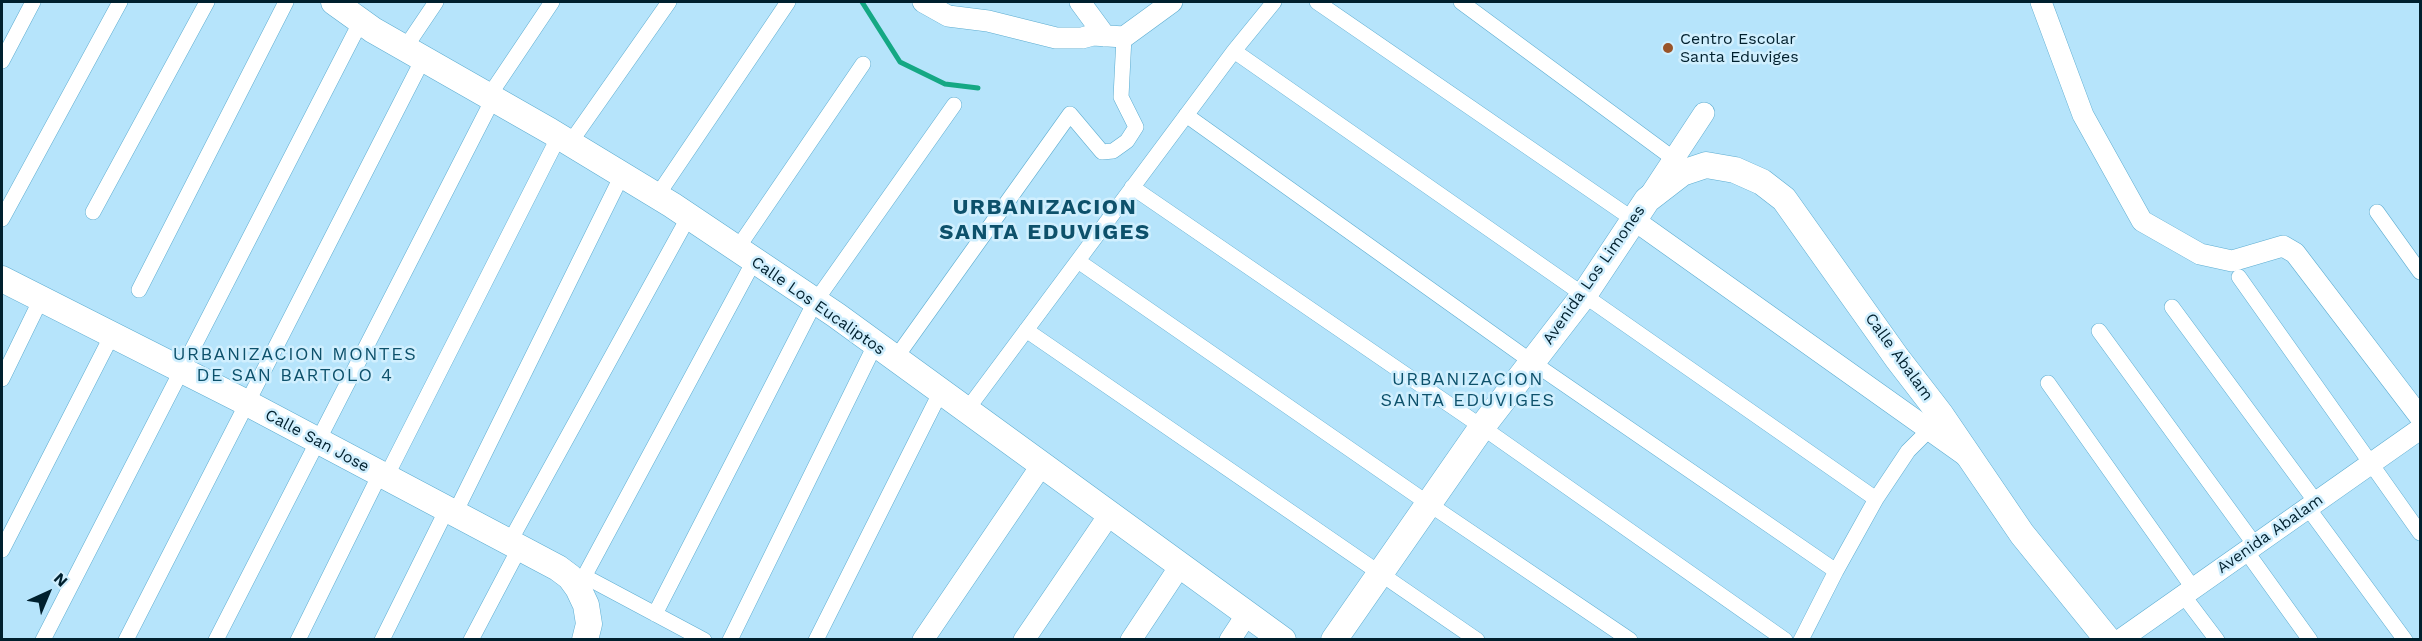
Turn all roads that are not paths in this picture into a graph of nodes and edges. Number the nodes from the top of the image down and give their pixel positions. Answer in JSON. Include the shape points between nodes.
{"nodes":[{"id":1,"x":33,"y":2,"type":"edge"},
{"id":2,"x":120,"y":2,"type":"edge"},
{"id":3,"x":207,"y":2,"type":"edge"},
{"id":4,"x":286,"y":2,"type":"edge"},
{"id":5,"x":334,"y":2,"type":"edge"},
{"id":6,"x":436,"y":2,"type":"edge"},
{"id":7,"x":552,"y":2,"type":"edge"},
{"id":8,"x":669,"y":2,"type":"edge"},
{"id":9,"x":788,"y":2,"type":"edge"},
{"id":10,"x":1080,"y":2,"type":"edge"},
{"id":11,"x":1172,"y":2,"type":"edge"},
{"id":12,"x":1274,"y":2,"type":"edge"},
{"id":13,"x":1317,"y":2,"type":"edge"},
{"id":14,"x":1461,"y":2,"type":"edge"},
{"id":15,"x":2041,"y":2,"type":"edge"},
{"id":16,"x":930,"y":4,"type":"edge"},
{"id":17,"x":361,"y":21,"type":"junction"},
{"id":18,"x":1114,"y":36,"type":"junction"},
{"id":19,"x":1234,"y":51,"type":"junction"},
{"id":20,"x":414,"y":53,"type":"junction"},
{"id":21,"x":2,"y":61,"type":"edge"},
{"id":22,"x":863,"y":64,"type":"dead end"},
{"id":23,"x":491,"y":97,"type":"junction"},
{"id":24,"x":954,"y":105,"type":"dead end"},
{"id":25,"x":1704,"y":113,"type":"dead end"},
{"id":26,"x":1186,"y":115,"type":"junction"},
{"id":27,"x":565,"y":140,"type":"junction"},
{"id":28,"x":1674,"y":159,"type":"junction"},
{"id":29,"x":622,"y":175,"type":"junction"},
{"id":30,"x":1132,"y":187,"type":"junction"},
{"id":31,"x":657,"y":196,"type":"junction"},
{"id":32,"x":1640,"y":210,"type":"junction"},
{"id":33,"x":93,"y":212,"type":"dead end"},
{"id":34,"x":2377,"y":212,"type":"dead end"},
{"id":35,"x":689,"y":216,"type":"junction"},
{"id":36,"x":2,"y":219,"type":"edge"},
{"id":37,"x":745,"y":255,"type":"junction"},
{"id":38,"x":1078,"y":261,"type":"junction"},
{"id":39,"x":2421,"y":272,"type":"edge"},
{"id":40,"x":2239,"y":277,"type":"dead end"},
{"id":41,"x":2,"y":279,"type":"edge"},
{"id":42,"x":139,"y":290,"type":"dead end"},
{"id":43,"x":1584,"y":295,"type":"junction"},
{"id":44,"x":41,"y":299,"type":"junction"},
{"id":45,"x":816,"y":302,"type":"junction"},
{"id":46,"x":2172,"y":307,"type":"dead end"},
{"id":47,"x":1026,"y":330,"type":"junction"},
{"id":48,"x":2099,"y":331,"type":"dead end"},
{"id":49,"x":112,"y":335,"type":"junction"},
{"id":50,"x":885,"y":352,"type":"junction"},
{"id":51,"x":1532,"y":362,"type":"junction"},
{"id":52,"x":182,"y":370,"type":"junction"},
{"id":53,"x":2,"y":379,"type":"edge"},
{"id":54,"x":2048,"y":383,"type":"dead end"},
{"id":55,"x":940,"y":393,"type":"junction"},
{"id":56,"x":247,"y":403,"type":"junction"},
{"id":57,"x":966,"y":411,"type":"junction"},
{"id":58,"x":2421,"y":417,"type":"edge"},
{"id":59,"x":1482,"y":427,"type":"junction"},
{"id":60,"x":2421,"y":429,"type":"edge"},
{"id":61,"x":1929,"y":430,"type":"junction"},
{"id":62,"x":319,"y":442,"type":"junction"},
{"id":63,"x":1970,"y":460,"type":"junction"},
{"id":64,"x":2371,"y":464,"type":"junction"},
{"id":65,"x":1041,"y":466,"type":"junction"},
{"id":66,"x":383,"y":475,"type":"junction"},
{"id":67,"x":1876,"y":499,"type":"junction"},
{"id":68,"x":1429,"y":504,"type":"junction"},
{"id":69,"x":2312,"y":505,"type":"junction"},
{"id":70,"x":451,"y":511,"type":"junction"},
{"id":71,"x":1109,"y":515,"type":"junction"},
{"id":72,"x":2421,"y":533,"type":"edge"},
{"id":73,"x":514,"y":545,"type":"junction"},
{"id":74,"x":2250,"y":548,"type":"junction"},
{"id":75,"x":2,"y":550,"type":"edge"},
{"id":76,"x":1180,"y":566,"type":"junction"},
{"id":77,"x":1836,"y":571,"type":"junction"},
{"id":78,"x":1380,"y":573,"type":"junction"},
{"id":79,"x":581,"y":582,"type":"junction"},
{"id":80,"x":2188,"y":591,"type":"junction"},
{"id":81,"x":655,"y":614,"type":"junction"},
{"id":82,"x":1247,"y":614,"type":"junction"},
{"id":83,"x":694,"y":637,"type":"edge"},
{"id":84,"x":44,"y":639,"type":"edge"},
{"id":85,"x":126,"y":639,"type":"edge"},
{"id":86,"x":216,"y":639,"type":"edge"},
{"id":87,"x":298,"y":639,"type":"edge"},
{"id":88,"x":382,"y":639,"type":"edge"},
{"id":89,"x":471,"y":639,"type":"edge"},
{"id":90,"x":585,"y":639,"type":"edge"},
{"id":91,"x":730,"y":639,"type":"edge"},
{"id":92,"x":816,"y":639,"type":"edge"},
{"id":93,"x":923,"y":639,"type":"edge"},
{"id":94,"x":1024,"y":639,"type":"edge"},
{"id":95,"x":1131,"y":639,"type":"edge"},
{"id":96,"x":1230,"y":639,"type":"edge"},
{"id":97,"x":1283,"y":639,"type":"edge"},
{"id":98,"x":1334,"y":639,"type":"edge"},
{"id":99,"x":1477,"y":639,"type":"edge"},
{"id":100,"x":1630,"y":639,"type":"edge"},
{"id":101,"x":1785,"y":639,"type":"edge"},
{"id":102,"x":1801,"y":639,"type":"edge"},
{"id":103,"x":2118,"y":639,"type":"edge"},
{"id":104,"x":2217,"y":639,"type":"edge"},
{"id":105,"x":2310,"y":639,"type":"edge"},
{"id":106,"x":2404,"y":639,"type":"edge"}],
"edges":[{"from":1,"to":21,"type":"street"},
{"from":2,"to":36,"type":"street"},
{"from":3,"to":33,"type":"street"},
{"from":4,"to":42,"type":"street"},
{"from":5,"to":17,"type":"street","name":"Calle Los Eucaliptos"},
{"from":6,"to":20,"type":"street"},
{"from":7,"to":23,"type":"street"},
{"from":8,"to":27,"type":"street"},
{"from":9,"to":31,"type":"street"},
{"from":10,"to":18,"type":"street"},
{"from":11,"to":18,"type":"street"},
{"from":12,"to":19,"type":"street"},
{"from":13,"to":32,"type":"street"},
{"from":14,"to":28,"type":"street"},
{"from":15,"to":58,"type":"street","via":[[2083,115],[2142,221],[2200,254],[2232,261],[2283,246],[2295,253]]},
{"from":16,"to":18,"type":"street","via":[[948,16],[988,21],[1056,38]]},
{"from":17,"to":20,"type":"street","name":"Calle Los Eucaliptos"},
{"from":17,"to":52,"type":"street"},
{"from":18,"to":50,"type":"street","via":[[1121,97],[1136,127],[1127,141],[1113,151],[1102,152],[1070,114]]},
{"from":19,"to":26,"type":"street"},
{"from":19,"to":43,"type":"street"},
{"from":20,"to":23,"type":"street","name":"Calle Los Eucaliptos"},
{"from":20,"to":56,"type":"street"},
{"from":22,"to":37,"type":"street"},
{"from":23,"to":27,"type":"street","name":"Calle Los Eucaliptos"},
{"from":23,"to":62,"type":"street"},
{"from":24,"to":45,"type":"street"},
{"from":25,"to":28,"type":"street","name":"Avenida Los Limones"},
{"from":26,"to":30,"type":"street"},
{"from":26,"to":51,"type":"street"},
{"from":27,"to":29,"type":"street","name":"Calle Los Eucaliptos"},
{"from":27,"to":66,"type":"street"},
{"from":28,"to":32,"type":"street","name":"Avenida Los Limones"},
{"from":29,"to":31,"type":"street","name":"Calle Los Eucaliptos"},
{"from":29,"to":70,"type":"street"},
{"from":30,"to":38,"type":"street"},
{"from":30,"to":59,"type":"street"},
{"from":31,"to":35,"type":"street","name":"Calle Los Eucaliptos"},
{"from":32,"to":43,"type":"street","name":"Avenida Los Limones"},
{"from":32,"to":61,"type":"street"},
{"from":32,"to":63,"type":"street","name":"Calle Abalam","via":[[1682,173],[1706,165],[1735,170],[1762,182],[1784,199],[1941,414]]},
{"from":34,"to":39,"type":"street"},
{"from":35,"to":37,"type":"street","name":"Calle Los Eucaliptos"},
{"from":35,"to":73,"type":"street"},
{"from":37,"to":45,"type":"street","name":"Calle Los Eucaliptos"},
{"from":37,"to":79,"type":"street"},
{"from":38,"to":47,"type":"street"},
{"from":38,"to":68,"type":"street"},
{"from":40,"to":64,"type":"street"},
{"from":41,"to":44,"type":"street","name":"Calle San Jose"},
{"from":43,"to":51,"type":"street","name":"Avenida Los Limones"},
{"from":43,"to":67,"type":"street"},
{"from":44,"to":49,"type":"street","name":"Calle San Jose"},
{"from":44,"to":53,"type":"street"},
{"from":45,"to":50,"type":"street","name":"Calle Los Eucaliptos"},
{"from":45,"to":81,"type":"street"},
{"from":46,"to":69,"type":"street"},
{"from":47,"to":57,"type":"street"},
{"from":47,"to":78,"type":"street"},
{"from":48,"to":74,"type":"street"},
{"from":49,"to":52,"type":"street","name":"Calle San Jose"},
{"from":49,"to":75,"type":"street"},
{"from":50,"to":55,"type":"street","name":"Calle Los Eucaliptos"},
{"from":50,"to":91,"type":"street"},
{"from":51,"to":59,"type":"street","name":"Avenida Los Limones"},
{"from":51,"to":77,"type":"street"},
{"from":52,"to":56,"type":"street","name":"Calle San Jose"},
{"from":52,"to":84,"type":"street"},
{"from":54,"to":80,"type":"street"},
{"from":55,"to":57,"type":"street","name":"Calle Los Eucaliptos"},
{"from":55,"to":92,"type":"street"},
{"from":56,"to":62,"type":"street","name":"Calle San Jose"},
{"from":56,"to":85,"type":"street"},
{"from":57,"to":65,"type":"street","name":"Calle Los Eucaliptos"},
{"from":59,"to":68,"type":"street","name":"Avenida Los Limones"},
{"from":59,"to":101,"type":"street"},
{"from":60,"to":64,"type":"street","name":"Avenida Abalam"},
{"from":61,"to":63,"type":"street"},
{"from":61,"to":67,"type":"street","via":[[1908,451]]},
{"from":62,"to":66,"type":"street","name":"Calle San Jose"},
{"from":62,"to":86,"type":"street"},
{"from":63,"to":103,"type":"street","name":"Calle Abalam","via":[[2022,534]]},
{"from":64,"to":69,"type":"street","name":"Avenida Abalam"},
{"from":64,"to":72,"type":"street"},
{"from":65,"to":71,"type":"street","name":"Calle Los Eucaliptos"},
{"from":65,"to":93,"type":"street"},
{"from":66,"to":70,"type":"street","name":"Calle San Jose"},
{"from":66,"to":87,"type":"street"},
{"from":67,"to":77,"type":"street"},
{"from":68,"to":78,"type":"street","name":"Avenida Los Limones"},
{"from":68,"to":100,"type":"street"},
{"from":69,"to":74,"type":"street","name":"Avenida Abalam"},
{"from":69,"to":106,"type":"street"},
{"from":70,"to":73,"type":"street","name":"Calle San Jose"},
{"from":70,"to":88,"type":"street"},
{"from":71,"to":76,"type":"street","name":"Calle Los Eucaliptos"},
{"from":71,"to":94,"type":"street"},
{"from":73,"to":79,"type":"street","name":"Calle San Jose"},
{"from":73,"to":89,"type":"street"},
{"from":74,"to":80,"type":"street","name":"Avenida Abalam"},
{"from":74,"to":105,"type":"street"},
{"from":76,"to":82,"type":"street","name":"Calle Los Eucaliptos"},
{"from":76,"to":95,"type":"street"},
{"from":77,"to":102,"type":"street"},
{"from":78,"to":98,"type":"street","name":"Avenida Los Limones"},
{"from":78,"to":99,"type":"street"},
{"from":79,"to":81,"type":"street"},
{"from":79,"to":90,"type":"street","name":"Calle San Jose","via":[[589,624]]},
{"from":80,"to":103,"type":"street","name":"Avenida Abalam"},
{"from":80,"to":104,"type":"street"},
{"from":81,"to":83,"type":"street"},
{"from":82,"to":96,"type":"street"},
{"from":82,"to":97,"type":"street","name":"Calle Los Eucaliptos"}]}
